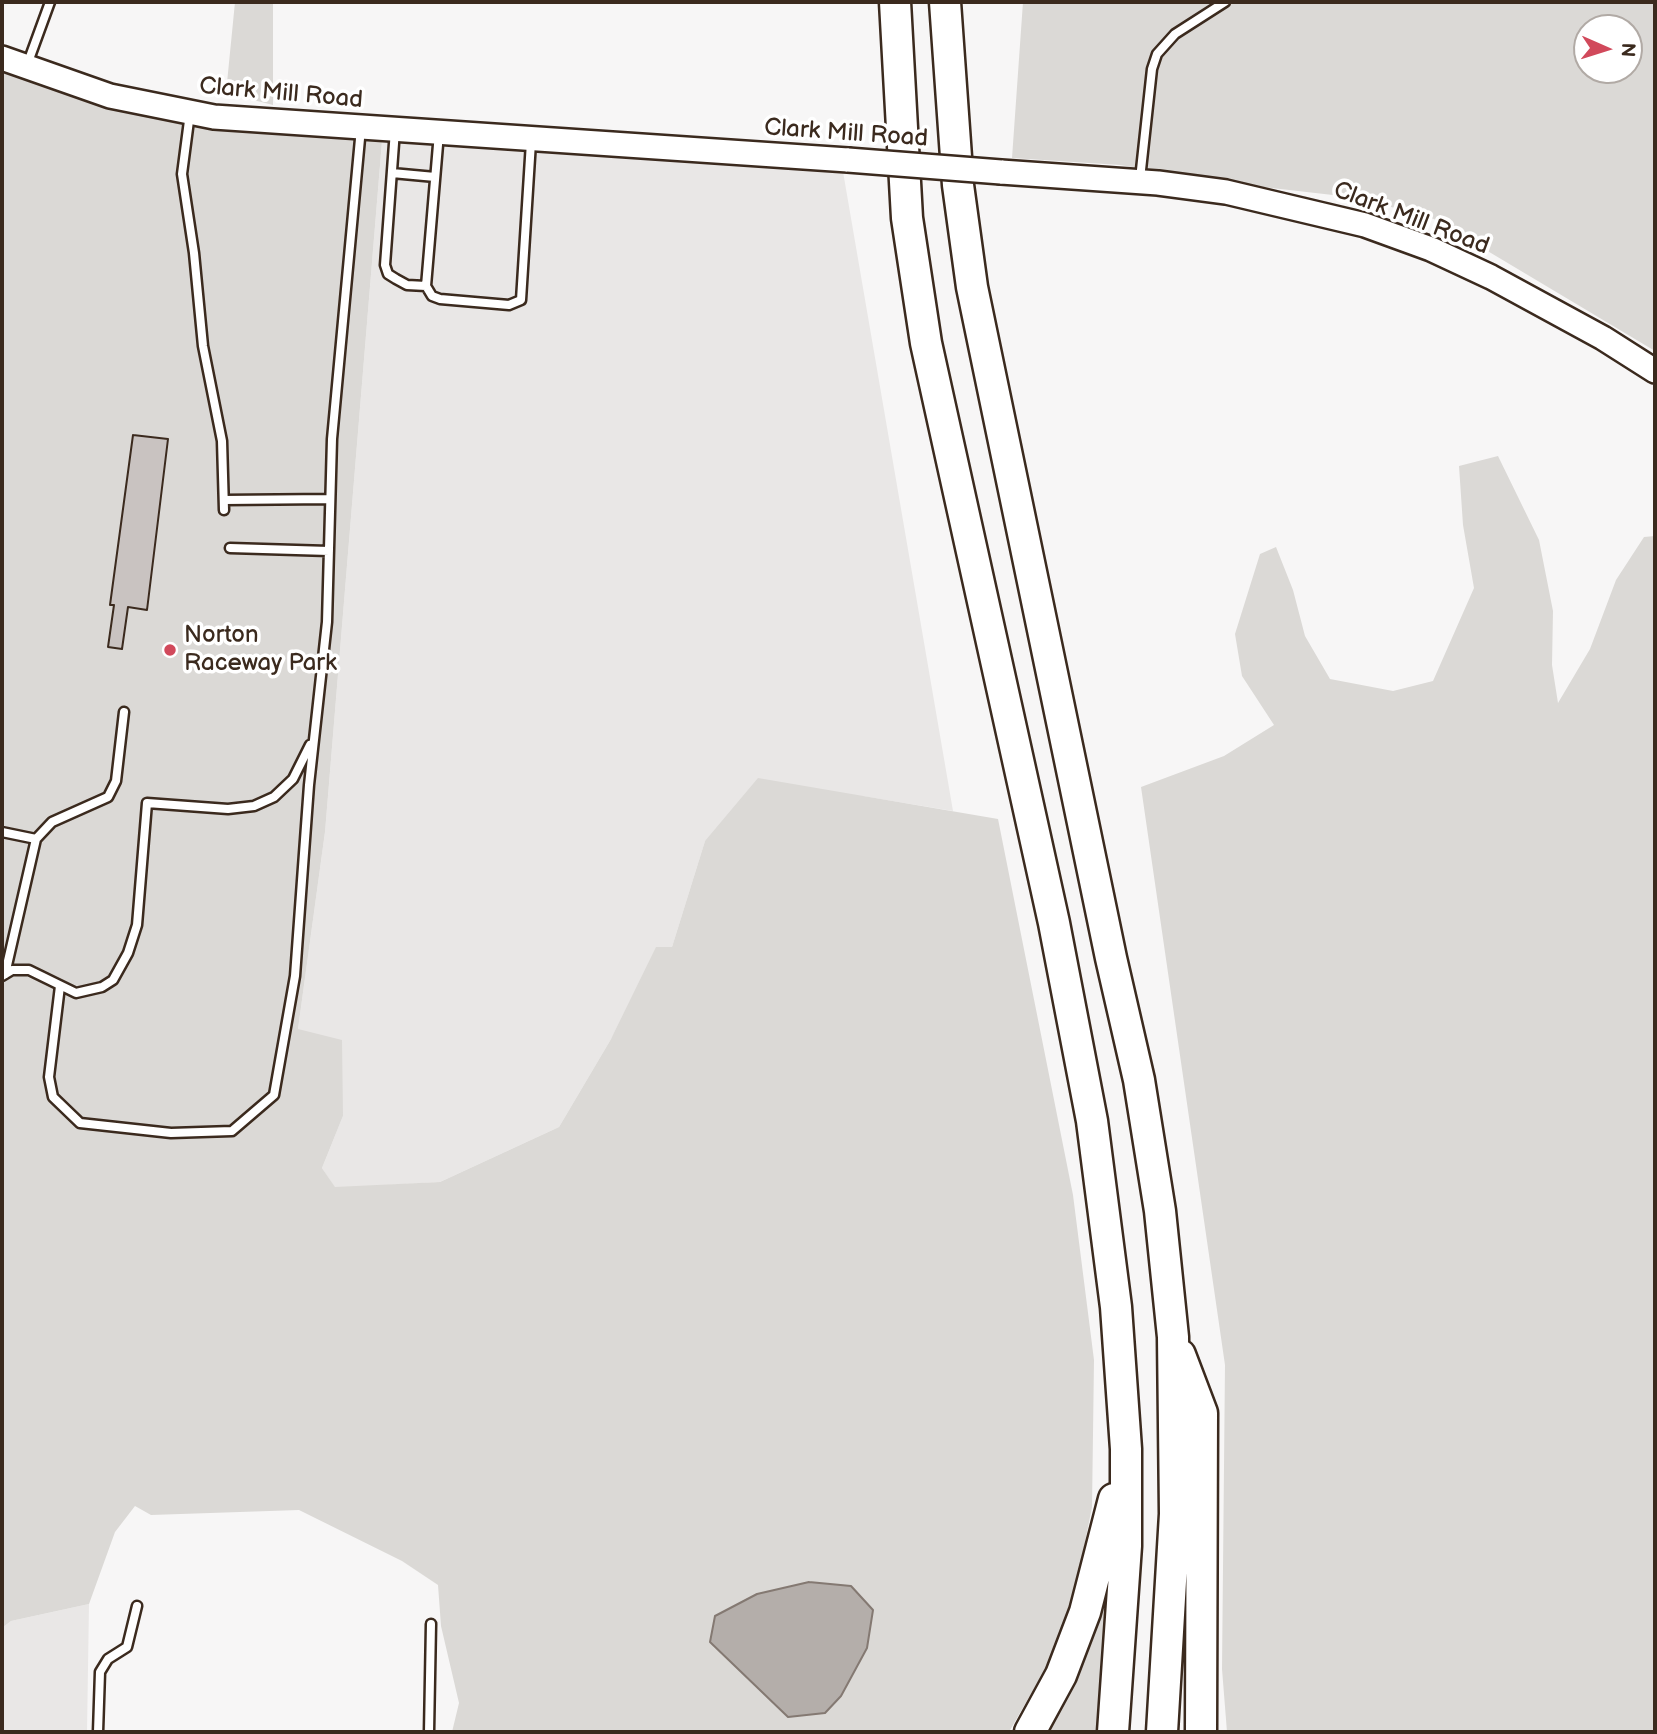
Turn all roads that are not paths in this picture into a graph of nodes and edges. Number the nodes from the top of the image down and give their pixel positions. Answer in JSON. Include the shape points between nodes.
{"nodes":[{"id":1,"x":50,"y":2,"type":"edge"},
{"id":2,"x":895,"y":2,"type":"edge"},
{"id":3,"x":945,"y":2,"type":"edge"},
{"id":4,"x":1225,"y":2,"type":"edge"},
{"id":5,"x":2,"y":58,"type":"edge"},
{"id":6,"x":26,"y":68,"type":"junction"},
{"id":7,"x":190,"y":113,"type":"junction"},
{"id":8,"x":361,"y":128,"type":"junction"},
{"id":9,"x":395,"y":130,"type":"junction"},
{"id":10,"x":439,"y":133,"type":"junction"},
{"id":11,"x":531,"y":139,"type":"junction"},
{"id":12,"x":392,"y":173,"type":"junction"},
{"id":13,"x":435,"y":177,"type":"junction"},
{"id":14,"x":1140,"y":182,"type":"junction"},
{"id":15,"x":426,"y":286,"type":"junction"},
{"id":16,"x":1655,"y":371,"type":"edge"},
{"id":17,"x":225,"y":499,"type":"junction"},
{"id":18,"x":330,"y":499,"type":"junction"},
{"id":19,"x":224,"y":510,"type":"dead end"},
{"id":20,"x":230,"y":548,"type":"dead end"},
{"id":21,"x":329,"y":551,"type":"junction"},
{"id":22,"x":124,"y":712,"type":"dead end"},
{"id":23,"x":315,"y":733,"type":"junction"},
{"id":24,"x":2,"y":832,"type":"edge"},
{"id":25,"x":36,"y":839,"type":"junction"},
{"id":26,"x":3,"y":975,"type":"edge"},
{"id":27,"x":60,"y":986,"type":"junction"},
{"id":28,"x":1173,"y":1337,"type":"junction"},
{"id":29,"x":1125,"y":1419,"type":"junction"},
{"id":30,"x":137,"y":1606,"type":"dead end"},
{"id":31,"x":431,"y":1624,"type":"dead end"},
{"id":32,"x":98,"y":1732,"type":"edge"},
{"id":33,"x":429,"y":1732,"type":"edge"},
{"id":34,"x":1030,"y":1732,"type":"edge"},
{"id":35,"x":1113,"y":1732,"type":"edge"},
{"id":36,"x":1162,"y":1732,"type":"edge"},
{"id":37,"x":1201,"y":1732,"type":"edge"}],
"edges":[{"from":1,"to":6,"type":"lane"},
{"from":2,"to":29,"type":"highway","via":[[907,218],[926,343],[1054,923],[1092,1121]]},
{"from":3,"to":28,"type":"highway","via":[[958,185],[972,287],[1139,1080],[1160,1211]]},
{"from":4,"to":14,"type":"lane","via":[[1175,34],[1157,54]]},
{"from":5,"to":6,"type":"street","name":"Clark Mill Road"},
{"from":6,"to":7,"type":"street","name":"Clark Mill Road","via":[[110,96]]},
{"from":7,"to":8,"type":"street","name":"Clark Mill Road"},
{"from":7,"to":17,"type":"lane","via":[[182,174],[203,346],[222,441]]},
{"from":8,"to":9,"type":"street","name":"Clark Mill Road"},
{"from":8,"to":18,"type":"lane"},
{"from":9,"to":10,"type":"street","name":"Clark Mill Road"},
{"from":9,"to":12,"type":"lane"},
{"from":10,"to":11,"type":"street","name":"Clark Mill Road"},
{"from":10,"to":13,"type":"lane"},
{"from":11,"to":14,"type":"street","name":"Clark Mill Road","bridge":true},
{"from":11,"to":15,"type":"lane","via":[[521,300],[509,305],[440,299]]},
{"from":12,"to":13,"type":"lane"},
{"from":12,"to":15,"type":"lane","via":[[385,265],[388,274],[407,285]]},
{"from":13,"to":15,"type":"lane"},
{"from":14,"to":16,"type":"street","name":"Clark Mill Road","via":[[1226,192],[1313,210],[1431,249],[1536,301]]},
{"from":17,"to":18,"type":"lane"},
{"from":17,"to":19,"type":"lane"},
{"from":18,"to":21,"type":"lane"},
{"from":20,"to":21,"type":"lane"},
{"from":21,"to":23,"type":"lane"},
{"from":22,"to":25,"type":"lane","via":[[116,781],[108,797],[52,822]]},
{"from":23,"to":27,"type":"lane","via":[[293,779],[274,797],[254,806],[228,809],[146,803],[141,893],[128,953],[113,980],[102,987],[76,993]]},
{"from":23,"to":27,"type":"lane","via":[[295,976],[274,1095],[232,1131],[171,1133],[80,1123],[53,1097],[49,1077]]},
{"from":24,"to":25,"type":"lane"},
{"from":25,"to":26,"type":"lane"},
{"from":26,"to":27,"type":"lane","via":[[29,970]]},
{"from":28,"to":36,"type":"highway","via":[[1175,1514]]},
{"from":28,"to":37,"type":"highway","via":[[1202,1413]]},
{"from":29,"to":34,"type":"highway","via":[[1117,1486],[1085,1612],[1061,1675]]},
{"from":29,"to":35,"type":"highway","via":[[1126,1546]]},
{"from":30,"to":32,"type":"lane","via":[[127,1647],[108,1659],[100,1671]]},
{"from":31,"to":33,"type":"lane"}]}
